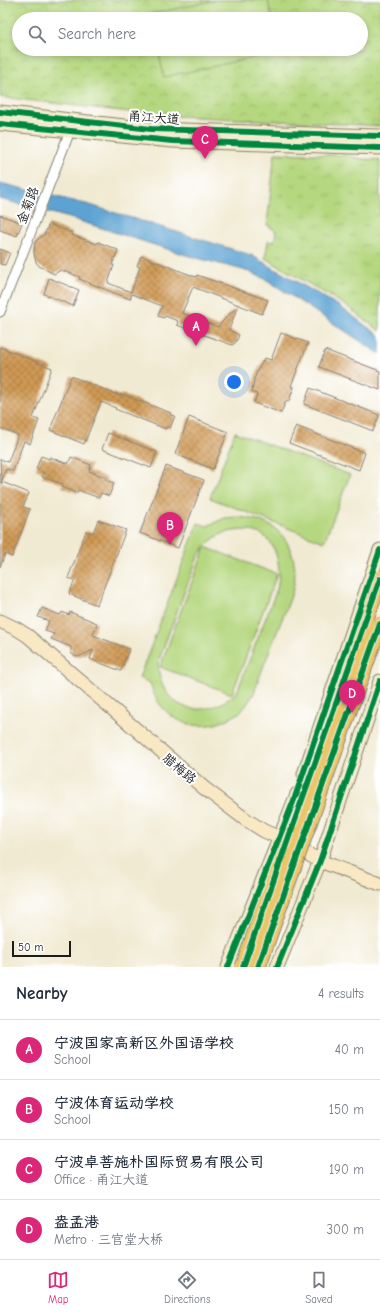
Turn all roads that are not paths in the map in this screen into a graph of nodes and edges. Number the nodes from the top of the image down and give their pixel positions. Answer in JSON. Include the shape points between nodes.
{"nodes":[{"id":1,"x":0,"y":112,"type":"edge"},
{"id":2,"x":0,"y":124,"type":"edge"},
{"id":3,"x":70,"y":131,"type":"junction"},
{"id":4,"x":380,"y":136,"type":"edge"},
{"id":5,"x":380,"y":148,"type":"edge"},
{"id":6,"x":0,"y":312,"type":"edge"},
{"id":7,"x":380,"y":550,"type":"edge"},
{"id":8,"x":380,"y":579,"type":"edge"},
{"id":9,"x":0,"y":622,"type":"edge"},
{"id":10,"x":380,"y":624,"type":"edge"},
{"id":11,"x":380,"y":681,"type":"edge"},
{"id":12,"x":280,"y":838,"type":"junction"},
{"id":13,"x":320,"y":860,"type":"junction"},
{"id":14,"x":380,"y":884,"type":"edge"},
{"id":15,"x":228,"y":967,"type":"edge"},
{"id":16,"x":243,"y":967,"type":"edge"},
{"id":17,"x":258,"y":967,"type":"edge"},
{"id":18,"x":277,"y":967,"type":"edge"}],
"edges":[{"from":1,"to":4,"type":"street","name":"甬江大道","via":[[151,129]]},
{"from":2,"to":3,"type":"street","name":"甬江大道"},
{"from":3,"to":5,"type":"street","name":"甬江大道","via":[[172,141]]},
{"from":3,"to":6,"type":"street","name":"金菊路"},
{"from":7,"to":12,"type":"street"},
{"from":8,"to":16,"type":"main road","bridge":true},
{"from":9,"to":12,"type":"street","name":"腊梅路","via":[[28,636],[204,788],[245,819]]},
{"from":10,"to":17,"type":"main road","bridge":true},
{"from":11,"to":13,"type":"street"},
{"from":12,"to":13,"type":"street","name":"腊梅路"},
{"from":12,"to":15,"type":"street"},
{"from":13,"to":14,"type":"street","name":"腊梅路"},
{"from":13,"to":18,"type":"street"}]}
